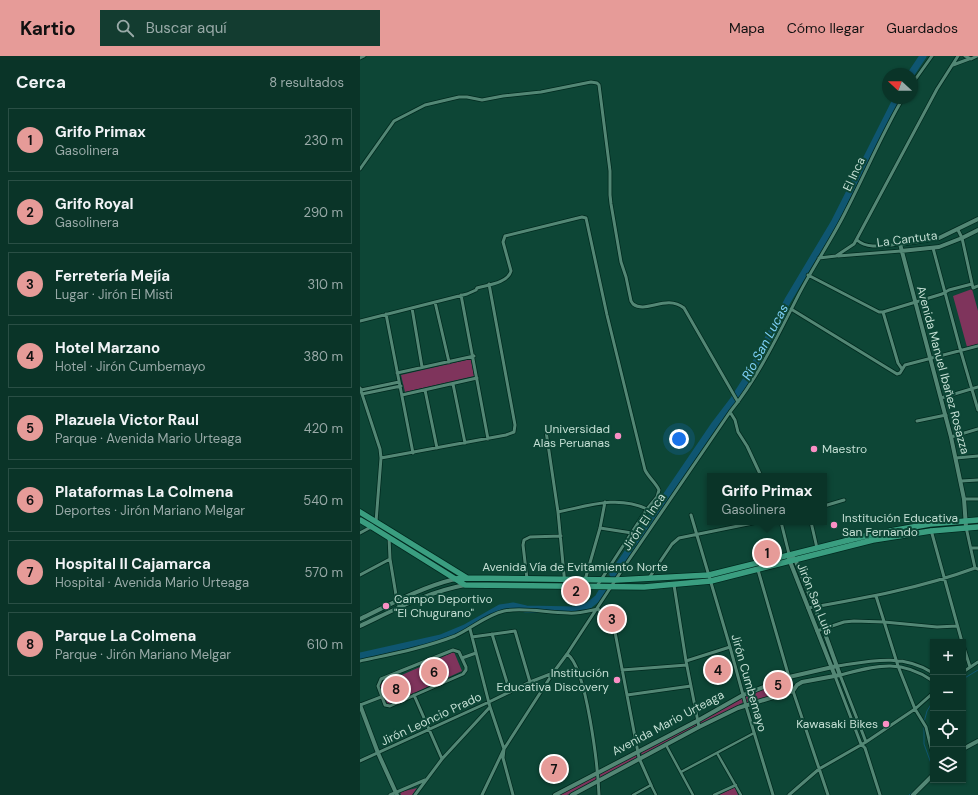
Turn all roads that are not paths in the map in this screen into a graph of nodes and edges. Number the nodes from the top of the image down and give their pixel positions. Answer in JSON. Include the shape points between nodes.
{"nodes":[{"id":1,"x":364,"y":56,"type":"edge"},
{"id":2,"x":932,"y":56,"type":"edge"},
{"id":3,"x":958,"y":56,"type":"edge"},
{"id":4,"x":965,"y":56,"type":"edge"},
{"id":5,"x":977,"y":57,"type":"edge"},
{"id":6,"x":360,"y":58,"type":"edge"},
{"id":7,"x":969,"y":59,"type":"junction"},
{"id":8,"x":953,"y":65,"type":"junction"},
{"id":9,"x":918,"y":76,"type":"edge"},
{"id":10,"x":901,"y":104,"type":"edge"},
{"id":11,"x":360,"y":169,"type":"edge"},
{"id":12,"x":978,"y":219,"type":"edge"},
{"id":13,"x":958,"y":230,"type":"junction"},
{"id":14,"x":978,"y":230,"type":"edge"},
{"id":15,"x":962,"y":238,"type":"junction"},
{"id":16,"x":857,"y":240,"type":"junction"},
{"id":17,"x":900,"y":244,"type":"junction"},
{"id":18,"x":852,"y":246,"type":"junction"},
{"id":19,"x":933,"y":248,"type":"junction"},
{"id":20,"x":901,"y":251,"type":"junction"},
{"id":21,"x":855,"y":255,"type":"junction"},
{"id":22,"x":836,"y":256,"type":"junction"},
{"id":23,"x":819,"y":258,"type":"junction"},
{"id":24,"x":808,"y":275,"type":"junction"},
{"id":25,"x":489,"y":284,"type":"junction"},
{"id":26,"x":972,"y":284,"type":"junction"},
{"id":27,"x":978,"y":286,"type":"edge"},
{"id":28,"x":944,"y":293,"type":"junction"},
{"id":29,"x":461,"y":295,"type":"junction"},
{"id":30,"x":435,"y":302,"type":"junction"},
{"id":31,"x":914,"y":302,"type":"junction"},
{"id":32,"x":412,"y":308,"type":"junction"},
{"id":33,"x":791,"y":309,"type":"junction"},
{"id":34,"x":883,"y":312,"type":"junction"},
{"id":35,"x":386,"y":314,"type":"junction"},
{"id":36,"x":360,"y":321,"type":"edge"},
{"id":37,"x":978,"y":346,"type":"edge"},
{"id":38,"x":961,"y":352,"type":"junction"},
{"id":39,"x":474,"y":356,"type":"junction"},
{"id":40,"x":930,"y":360,"type":"junction"},
{"id":41,"x":449,"y":362,"type":"junction"},
{"id":42,"x":422,"y":367,"type":"junction"},
{"id":43,"x":902,"y":369,"type":"junction"},
{"id":44,"x":398,"y":373,"type":"junction"},
{"id":45,"x":478,"y":378,"type":"junction"},
{"id":46,"x":400,"y":382,"type":"junction"},
{"id":47,"x":453,"y":384,"type":"junction"},
{"id":48,"x":400,"y":386,"type":"junction"},
{"id":49,"x":978,"y":387,"type":"edge"},
{"id":50,"x":360,"y":389,"type":"edge"},
{"id":51,"x":972,"y":389,"type":"junction"},
{"id":52,"x":425,"y":390,"type":"junction"},
{"id":53,"x":362,"y":394,"type":"junction"},
{"id":54,"x":402,"y":395,"type":"junction"},
{"id":55,"x":941,"y":398,"type":"junction"},
{"id":56,"x":738,"y":401,"type":"junction"},
{"id":57,"x":978,"y":410,"type":"edge"},
{"id":58,"x":730,"y":412,"type":"junction"},
{"id":59,"x":946,"y":415,"type":"junction"},
{"id":60,"x":917,"y":421,"type":"dead end"},
{"id":61,"x":978,"y":429,"type":"edge"},
{"id":62,"x":546,"y":431,"type":"dead end"},
{"id":63,"x":951,"y":436,"type":"junction"},
{"id":64,"x":488,"y":439,"type":"junction"},
{"id":65,"x":465,"y":443,"type":"junction"},
{"id":66,"x":437,"y":448,"type":"junction"},
{"id":67,"x":413,"y":453,"type":"junction"},
{"id":68,"x":978,"y":456,"type":"edge"},
{"id":69,"x":381,"y":458,"type":"junction"},
{"id":70,"x":956,"y":458,"type":"junction"},
{"id":71,"x":760,"y":473,"type":"edge"},
{"id":72,"x":978,"y":480,"type":"edge"},
{"id":73,"x":961,"y":481,"type":"junction"},
{"id":74,"x":964,"y":499,"type":"junction"},
{"id":75,"x":978,"y":499,"type":"edge"},
{"id":76,"x":844,"y":500,"type":"dead end"},
{"id":77,"x":605,"y":502,"type":"junction"},
{"id":78,"x":827,"y":505,"type":"edge"},
{"id":79,"x":647,"y":509,"type":"junction"},
{"id":80,"x":360,"y":512,"type":"edge"},
{"id":81,"x":558,"y":512,"type":"junction"},
{"id":82,"x":691,"y":515,"type":"dead end"},
{"id":83,"x":360,"y":520,"type":"edge"},
{"id":84,"x":978,"y":520,"type":"edge"},
{"id":85,"x":376,"y":521,"type":"junction"},
{"id":86,"x":930,"y":524,"type":"junction"},
{"id":87,"x":966,"y":524,"type":"junction"},
{"id":88,"x":743,"y":525,"type":"edge"},
{"id":89,"x":782,"y":525,"type":"edge"},
{"id":90,"x":812,"y":525,"type":"edge"},
{"id":91,"x":372,"y":527,"type":"junction"},
{"id":92,"x":978,"y":527,"type":"edge"},
{"id":93,"x":600,"y":528,"type":"junction"},
{"id":94,"x":931,"y":531,"type":"junction"},
{"id":95,"x":360,"y":533,"type":"edge"},
{"id":96,"x":632,"y":533,"type":"junction"},
{"id":97,"x":698,"y":534,"type":"junction"},
{"id":98,"x":561,"y":536,"type":"junction"},
{"id":99,"x":389,"y":537,"type":"junction"},
{"id":100,"x":857,"y":540,"type":"junction"},
{"id":101,"x":817,"y":548,"type":"junction"},
{"id":102,"x":971,"y":548,"type":"junction"},
{"id":103,"x":978,"y":548,"type":"edge"},
{"id":104,"x":791,"y":558,"type":"junction"},
{"id":105,"x":390,"y":559,"type":"junction"},
{"id":106,"x":757,"y":566,"type":"junction"},
{"id":107,"x":976,"y":569,"type":"edge"},
{"id":108,"x":360,"y":575,"type":"edge"},
{"id":109,"x":466,"y":578,"type":"junction"},
{"id":110,"x":527,"y":578,"type":"junction"},
{"id":111,"x":710,"y":578,"type":"junction"},
{"id":112,"x":455,"y":579,"type":"junction"},
{"id":113,"x":648,"y":579,"type":"junction"},
{"id":114,"x":944,"y":579,"type":"junction"},
{"id":115,"x":585,"y":580,"type":"junction"},
{"id":116,"x":565,"y":582,"type":"junction"},
{"id":117,"x":601,"y":583,"type":"junction"},
{"id":118,"x":613,"y":583,"type":"junction"},
{"id":119,"x":478,"y":584,"type":"junction"},
{"id":120,"x":465,"y":585,"type":"junction"},
{"id":121,"x":674,"y":585,"type":"junction"},
{"id":122,"x":876,"y":596,"type":"junction"},
{"id":123,"x":397,"y":601,"type":"junction"},
{"id":124,"x":814,"y":607,"type":"junction"},
{"id":125,"x":400,"y":608,"type":"junction"},
{"id":126,"x":808,"y":608,"type":"junction"},
{"id":127,"x":598,"y":609,"type":"junction"},
{"id":128,"x":360,"y":619,"type":"edge"},
{"id":129,"x":884,"y":622,"type":"junction"},
{"id":130,"x":360,"y":626,"type":"edge"},
{"id":131,"x":957,"y":626,"type":"junction"},
{"id":132,"x":823,"y":628,"type":"junction"},
{"id":133,"x":470,"y":629,"type":"junction"},
{"id":134,"x":817,"y":631,"type":"junction"},
{"id":135,"x":492,"y":634,"type":"junction"},
{"id":136,"x":472,"y":637,"type":"junction"},
{"id":137,"x":961,"y":639,"type":"edge"},
{"id":138,"x":730,"y":647,"type":"junction"},
{"id":139,"x":476,"y":653,"type":"junction"},
{"id":140,"x":567,"y":654,"type":"junction"},
{"id":141,"x":966,"y":654,"type":"edge"},
{"id":142,"x":462,"y":658,"type":"junction"},
{"id":143,"x":896,"y":660,"type":"junction"},
{"id":144,"x":360,"y":661,"type":"edge"},
{"id":145,"x":686,"y":661,"type":"junction"},
{"id":146,"x":978,"y":662,"type":"edge"},
{"id":147,"x":687,"y":665,"type":"junction"},
{"id":148,"x":838,"y":666,"type":"junction"},
{"id":149,"x":898,"y":666,"type":"junction"},
{"id":150,"x":832,"y":667,"type":"junction"},
{"id":151,"x":970,"y":667,"type":"junction"},
{"id":152,"x":622,"y":670,"type":"junction"},
{"id":153,"x":966,"y":670,"type":"edge"},
{"id":154,"x":930,"y":671,"type":"edge"},
{"id":155,"x":553,"y":673,"type":"junction"},
{"id":156,"x":840,"y":675,"type":"junction"},
{"id":157,"x":835,"y":676,"type":"junction"},
{"id":158,"x":789,"y":677,"type":"junction"},
{"id":159,"x":930,"y":679,"type":"edge"},
{"id":160,"x":530,"y":682,"type":"junction"},
{"id":161,"x":691,"y":686,"type":"junction"},
{"id":162,"x":793,"y":691,"type":"junction"},
{"id":163,"x":510,"y":692,"type":"junction"},
{"id":164,"x":414,"y":695,"type":"junction"},
{"id":165,"x":627,"y":695,"type":"junction"},
{"id":166,"x":743,"y":695,"type":"junction"},
{"id":167,"x":930,"y":696,"type":"edge"},
{"id":168,"x":381,"y":697,"type":"junction"},
{"id":169,"x":489,"y":702,"type":"junction"},
{"id":170,"x":360,"y":706,"type":"edge"},
{"id":171,"x":746,"y":706,"type":"junction"},
{"id":172,"x":490,"y":707,"type":"junction"},
{"id":173,"x":915,"y":708,"type":"junction"},
{"id":174,"x":361,"y":713,"type":"edge"},
{"id":175,"x":697,"y":721,"type":"junction"},
{"id":176,"x":699,"y":727,"type":"junction"},
{"id":177,"x":429,"y":730,"type":"junction"},
{"id":178,"x":754,"y":733,"type":"junction"},
{"id":179,"x":978,"y":741,"type":"edge"},
{"id":180,"x":866,"y":742,"type":"junction"},
{"id":181,"x":861,"y":744,"type":"junction"},
{"id":182,"x":666,"y":745,"type":"junction"},
{"id":183,"x":931,"y":747,"type":"edge"},
{"id":184,"x":966,"y":747,"type":"edge"},
{"id":185,"x":504,"y":749,"type":"junction"},
{"id":186,"x":638,"y":751,"type":"junction"},
{"id":187,"x":378,"y":753,"type":"junction"},
{"id":188,"x":717,"y":753,"type":"junction"},
{"id":189,"x":640,"y":758,"type":"junction"},
{"id":190,"x":442,"y":759,"type":"junction"},
{"id":191,"x":360,"y":761,"type":"edge"},
{"id":192,"x":819,"y":769,"type":"junction"},
{"id":193,"x":598,"y":772,"type":"junction"},
{"id":194,"x":681,"y":772,"type":"junction"},
{"id":195,"x":930,"y":778,"type":"edge"},
{"id":196,"x":425,"y":780,"type":"junction"},
{"id":197,"x":598,"y":782,"type":"junction"},
{"id":198,"x":651,"y":785,"type":"junction"},
{"id":199,"x":736,"y":785,"type":"junction"},
{"id":200,"x":396,"y":794,"type":"edge"},
{"id":201,"x":390,"y":795,"type":"edge"},
{"id":202,"x":415,"y":795,"type":"edge"},
{"id":203,"x":482,"y":795,"type":"edge"},
{"id":204,"x":513,"y":795,"type":"edge"},
{"id":205,"x":555,"y":795,"type":"edge"},
{"id":206,"x":572,"y":795,"type":"edge"},
{"id":207,"x":599,"y":795,"type":"edge"},
{"id":208,"x":633,"y":795,"type":"edge"},
{"id":209,"x":656,"y":795,"type":"edge"},
{"id":210,"x":693,"y":795,"type":"edge"},
{"id":211,"x":714,"y":795,"type":"edge"},
{"id":212,"x":741,"y":795,"type":"edge"},
{"id":213,"x":773,"y":795,"type":"edge"},
{"id":214,"x":789,"y":795,"type":"edge"},
{"id":215,"x":828,"y":795,"type":"edge"},
{"id":216,"x":880,"y":795,"type":"edge"},
{"id":217,"x":913,"y":795,"type":"edge"}],
"edges":[{"from":1,"to":6,"type":"street"},
{"from":2,"to":9,"type":"street"},
{"from":3,"to":8,"type":"street"},
{"from":4,"to":7,"type":"street"},
{"from":5,"to":7,"type":"street"},
{"from":7,"to":8,"type":"street"},
{"from":8,"to":16,"type":"street"},
{"from":10,"to":23,"type":"street","name":"El Inca","via":[[847,210]]},
{"from":11,"to":56,"type":"street","via":[[394,121],[424,105],[454,97],[482,100],[541,92],[586,82],[597,83],[610,171],[611,204],[621,262],[631,300],[640,307],[669,302],[684,308]]},
{"from":12,"to":13,"type":"street","name":"La Cantuta"},
{"from":13,"to":15,"type":"street"},
{"from":13,"to":17,"type":"street","name":"La Cantuta","via":[[939,238]]},
{"from":14,"to":15,"type":"street","name":"La Cantuta"},
{"from":15,"to":19,"type":"street","name":"La Cantuta"},
{"from":15,"to":26,"type":"street"},
{"from":16,"to":17,"type":"street","name":"La Cantuta","via":[[868,246]]},
{"from":16,"to":18,"type":"street"},
{"from":17,"to":20,"type":"street","name":"Avenida Manuel Ibañez Rosazza"},
{"from":18,"to":21,"type":"street"},
{"from":18,"to":22,"type":"street"},
{"from":19,"to":20,"type":"street","name":"La Cantuta"},
{"from":19,"to":28,"type":"street"},
{"from":20,"to":21,"type":"street","name":"La Cantuta"},
{"from":20,"to":31,"type":"street","name":"Avenida Manuel Ibañez Rosazza"},
{"from":21,"to":22,"type":"street","name":"La Cantuta"},
{"from":22,"to":23,"type":"street","name":"La Cantuta"},
{"from":23,"to":24,"type":"street","name":"Jirón El Inca"},
{"from":24,"to":33,"type":"street","name":"Jirón El Inca"},
{"from":24,"to":34,"type":"street"},
{"from":25,"to":29,"type":"street"},
{"from":25,"to":64,"type":"street","via":[[515,425],[514,432]]},
{"from":25,"to":79,"type":"street","via":[[510,275],[503,242],[505,236],[586,218],[645,470],[659,490],[657,497]]},
{"from":26,"to":27,"type":"street","via":[[973,288]]},
{"from":26,"to":28,"type":"street"},
{"from":28,"to":31,"type":"street"},
{"from":28,"to":38,"type":"street"},
{"from":29,"to":30,"type":"street"},
{"from":29,"to":39,"type":"street"},
{"from":30,"to":32,"type":"street"},
{"from":30,"to":41,"type":"street"},
{"from":31,"to":34,"type":"street"},
{"from":31,"to":40,"type":"street","name":"Avenida Manuel Ibañez Rosazza"},
{"from":32,"to":35,"type":"street"},
{"from":32,"to":42,"type":"street"},
{"from":33,"to":43,"type":"street","via":[[894,373],[899,374]]},
{"from":33,"to":56,"type":"street","name":"Jirón El Inca","via":[[767,358]]},
{"from":34,"to":43,"type":"street"},
{"from":35,"to":36,"type":"street"},
{"from":35,"to":44,"type":"street"},
{"from":37,"to":38,"type":"street"},
{"from":38,"to":40,"type":"street"},
{"from":38,"to":51,"type":"street"},
{"from":39,"to":41,"type":"street"},
{"from":39,"to":45,"type":"street"},
{"from":40,"to":43,"type":"street","via":[[905,365]]},
{"from":40,"to":55,"type":"street","name":"Avenida Manuel Ibañez Rosazza"},
{"from":41,"to":42,"type":"street"},
{"from":42,"to":44,"type":"street"},
{"from":44,"to":46,"type":"street"},
{"from":45,"to":47,"type":"street"},
{"from":45,"to":64,"type":"street"},
{"from":46,"to":48,"type":"street"},
{"from":46,"to":50,"type":"street"},
{"from":47,"to":52,"type":"street"},
{"from":47,"to":65,"type":"street"},
{"from":48,"to":53,"type":"street"},
{"from":48,"to":54,"type":"street"},
{"from":49,"to":51,"type":"street"},
{"from":50,"to":53,"type":"street"},
{"from":51,"to":55,"type":"street"},
{"from":51,"to":57,"type":"street"},
{"from":52,"to":54,"type":"street"},
{"from":52,"to":66,"type":"street"},
{"from":53,"to":69,"type":"street"},
{"from":54,"to":67,"type":"street"},
{"from":55,"to":59,"type":"street","name":"Avenida Manuel Ibañez Rosazza"},
{"from":56,"to":58,"type":"street","name":"Jirón El Inca"},
{"from":58,"to":71,"type":"street"},
{"from":58,"to":118,"type":"street","name":"Jirón El Inca"},
{"from":59,"to":60,"type":"street"},
{"from":59,"to":63,"type":"street","name":"Avenida Manuel Ibañez Rosazza"},
{"from":61,"to":63,"type":"street"},
{"from":62,"to":81,"type":"street"},
{"from":63,"to":70,"type":"street","name":"Avenida Manuel Ibañez Rosazza"},
{"from":64,"to":65,"type":"street"},
{"from":65,"to":66,"type":"street"},
{"from":66,"to":67,"type":"street"},
{"from":67,"to":69,"type":"street"},
{"from":68,"to":70,"type":"street"},
{"from":69,"to":85,"type":"street"},
{"from":70,"to":73,"type":"street","name":"Avenida Manuel Ibañez Rosazza"},
{"from":72,"to":73,"type":"street"},
{"from":73,"to":74,"type":"street","name":"Avenida Manuel Ibañez Rosazza"},
{"from":74,"to":75,"type":"street"},
{"from":74,"to":87,"type":"street","name":"Avenida Manuel Ibañez Rosazza"},
{"from":76,"to":78,"type":"street"},
{"from":77,"to":79,"type":"street","via":[[626,502]]},
{"from":77,"to":81,"type":"street"},
{"from":77,"to":93,"type":"street"},
{"from":79,"to":96,"type":"street"},
{"from":80,"to":85,"type":"highway"},
{"from":81,"to":98,"type":"street"},
{"from":82,"to":97,"type":"street","name":"Jirón Cumbemayo"},
{"from":83,"to":91,"type":"highway"},
{"from":84,"to":87,"type":"highway"},
{"from":85,"to":91,"type":"street"},
{"from":85,"to":109,"type":"highway"},
{"from":86,"to":87,"type":"highway"},
{"from":86,"to":94,"type":"street"},
{"from":86,"to":100,"type":"highway"},
{"from":87,"to":92,"type":"highway"},
{"from":87,"to":94,"type":"highway"},
{"from":87,"to":102,"type":"street"},
{"from":88,"to":97,"type":"street"},
{"from":89,"to":104,"type":"street"},
{"from":90,"to":101,"type":"street"},
{"from":91,"to":95,"type":"street"},
{"from":91,"to":99,"type":"highway"},
{"from":93,"to":96,"type":"street"},
{"from":93,"to":115,"type":"street"},
{"from":94,"to":100,"type":"highway"},
{"from":94,"to":114,"type":"street"},
{"from":96,"to":117,"type":"street"},
{"from":97,"to":111,"type":"street","name":"Jirón Cumbemayo"},
{"from":97,"to":113,"type":"street","via":[[676,540]]},
{"from":98,"to":110,"type":"street","via":[[530,537],[524,540]]},
{"from":98,"to":116,"type":"street"},
{"from":99,"to":105,"type":"street"},
{"from":99,"to":112,"type":"highway"},
{"from":100,"to":101,"type":"highway"},
{"from":100,"to":104,"type":"highway"},
{"from":101,"to":104,"type":"highway"},
{"from":102,"to":103,"type":"street"},
{"from":102,"to":107,"type":"street"},
{"from":104,"to":106,"type":"highway"},
{"from":104,"to":124,"type":"street","name":"Jirón San Luis"},
{"from":104,"to":126,"type":"street","name":"Jirón San Luis"},
{"from":105,"to":108,"type":"street"},
{"from":105,"to":123,"type":"street"},
{"from":106,"to":111,"type":"highway"},
{"from":106,"to":158,"type":"street"},
{"from":107,"to":114,"type":"street"},
{"from":109,"to":110,"type":"highway","name":"Avenida Vía de Evitamiento Norte"},
{"from":109,"to":112,"type":"highway","name":"Avenida Vía de Evitamiento Norte"},
{"from":109,"to":119,"type":"highway"},
{"from":110,"to":116,"type":"highway","name":"Avenida Vía de Evitamiento Norte"},
{"from":111,"to":113,"type":"highway","name":"Avenida Vía de Evitamiento Norte"},
{"from":111,"to":121,"type":"highway","name":"Avenida Vía de Evitamiento Norte"},
{"from":111,"to":138,"type":"street","name":"Jirón Cumbemayo"},
{"from":112,"to":120,"type":"highway"},
{"from":112,"to":123,"type":"street","via":[[430,586]]},
{"from":113,"to":118,"type":"highway","name":"Avenida Vía de Evitamiento Norte"},
{"from":114,"to":122,"type":"street"},
{"from":114,"to":131,"type":"street"},
{"from":115,"to":116,"type":"highway","name":"Avenida Vía de Evitamiento Norte"},
{"from":115,"to":117,"type":"highway","name":"Avenida Vía de Evitamiento Norte"},
{"from":116,"to":117,"type":"highway","name":"Avenida Vía de Evitamiento Norte"},
{"from":116,"to":119,"type":"highway","name":"Avenida Vía de Evitamiento Norte"},
{"from":117,"to":118,"type":"highway","name":"Avenida Vía de Evitamiento Norte"},
{"from":118,"to":121,"type":"highway","name":"Avenida Vía de Evitamiento Norte","via":[[644,587]]},
{"from":118,"to":127,"type":"street","name":"Jirón El Inca"},
{"from":119,"to":120,"type":"highway","name":"Avenida Vía de Evitamiento Norte"},
{"from":120,"to":125,"type":"street","via":[[428,595]]},
{"from":121,"to":145,"type":"street"},
{"from":122,"to":124,"type":"street"},
{"from":122,"to":129,"type":"street"},
{"from":123,"to":125,"type":"street"},
{"from":123,"to":128,"type":"street"},
{"from":124,"to":126,"type":"street"},
{"from":124,"to":132,"type":"street","name":"Jirón San Luis"},
{"from":125,"to":130,"type":"street"},
{"from":126,"to":134,"type":"street","name":"Jirón San Luis"},
{"from":127,"to":133,"type":"street","via":[[569,614],[513,610],[486,619]]},
{"from":127,"to":140,"type":"street","name":"Jirón El Inca"},
{"from":127,"to":152,"type":"street","via":[[615,632]]},
{"from":129,"to":131,"type":"street","via":[[937,627]]},
{"from":129,"to":132,"type":"street","via":[[844,622]]},
{"from":129,"to":143,"type":"street"},
{"from":131,"to":137,"type":"street"},
{"from":132,"to":134,"type":"street"},
{"from":132,"to":148,"type":"street","name":"Jirón San Luis"},
{"from":133,"to":136,"type":"street"},
{"from":133,"to":144,"type":"street","via":[[438,642]]},
{"from":134,"to":150,"type":"street","name":"Jirón San Luis"},
{"from":135,"to":136,"type":"street"},
{"from":135,"to":160,"type":"street","via":[[515,632]]},
{"from":135,"to":163,"type":"street"},
{"from":136,"to":139,"type":"street"},
{"from":138,"to":145,"type":"street"},
{"from":138,"to":166,"type":"street","name":"Jirón Cumbemayo"},
{"from":139,"to":142,"type":"street"},
{"from":139,"to":169,"type":"street"},
{"from":140,"to":155,"type":"street","name":"Jirón El Inca"},
{"from":140,"to":193,"type":"street","via":[[573,659],[582,681]]},
{"from":141,"to":151,"type":"street"},
{"from":142,"to":164,"type":"street","via":[[466,670],[463,674]]},
{"from":142,"to":168,"type":"street","via":[[458,650],[454,650],[381,679],[378,686]]},
{"from":143,"to":148,"type":"street","name":"Avenida Mario Urteaga","via":[[875,660]]},
{"from":143,"to":149,"type":"street"},
{"from":143,"to":154,"type":"street","name":"Avenida Mario Urteaga","via":[[914,663]]},
{"from":145,"to":147,"type":"street"},
{"from":146,"to":151,"type":"street"},
{"from":147,"to":152,"type":"street"},
{"from":147,"to":161,"type":"street"},
{"from":148,"to":150,"type":"street","name":"Avenida Mario Urteaga"},
{"from":148,"to":156,"type":"street","name":"Jirón San Luis"},
{"from":149,"to":156,"type":"street","name":"Avenida Mario Urteaga","via":[[877,666]]},
{"from":149,"to":159,"type":"street","name":"Avenida Mario Urteaga","via":[[913,669]]},
{"from":149,"to":173,"type":"street"},
{"from":150,"to":157,"type":"street","name":"Jirón San Luis"},
{"from":150,"to":158,"type":"street","name":"Avenida Mario Urteaga"},
{"from":151,"to":153,"type":"street"},
{"from":152,"to":165,"type":"street"},
{"from":155,"to":160,"type":"street","name":"Jirón Leoncio Prado"},
{"from":155,"to":185,"type":"street","name":"Jirón El Inca"},
{"from":156,"to":157,"type":"street","name":"Avenida Mario Urteaga"},
{"from":156,"to":180,"type":"street","name":"Jirón San Luis"},
{"from":157,"to":162,"type":"street","name":"Avenida Mario Urteaga","via":[[802,682],[796,685]]},
{"from":157,"to":181,"type":"street","name":"Jirón San Luis"},
{"from":158,"to":162,"type":"street"},
{"from":158,"to":166,"type":"street","name":"Avenida Mario Urteaga"},
{"from":160,"to":163,"type":"street","name":"Jirón Leoncio Prado"},
{"from":161,"to":165,"type":"street"},
{"from":161,"to":175,"type":"street"},
{"from":162,"to":171,"type":"street","name":"Avenida Mario Urteaga"},
{"from":162,"to":192,"type":"street"},
{"from":163,"to":169,"type":"street","name":"Jirón Leoncio Prado"},
{"from":164,"to":168,"type":"street","via":[[388,707]]},
{"from":164,"to":177,"type":"street"},
{"from":165,"to":186,"type":"street"},
{"from":166,"to":171,"type":"street","name":"Jirón Cumbemayo"},
{"from":166,"to":175,"type":"street","name":"Avenida Mario Urteaga"},
{"from":167,"to":173,"type":"street"},
{"from":168,"to":170,"type":"street"},
{"from":169,"to":172,"type":"street"},
{"from":169,"to":177,"type":"street","name":"Jirón Leoncio Prado"},
{"from":170,"to":174,"type":"street"},
{"from":171,"to":176,"type":"street","name":"Avenida Mario Urteaga"},
{"from":171,"to":178,"type":"street","name":"Jirón Cumbemayo"},
{"from":172,"to":185,"type":"street"},
{"from":172,"to":190,"type":"street"},
{"from":173,"to":180,"type":"street"},
{"from":173,"to":183,"type":"street","via":[[926,725]]},
{"from":174,"to":187,"type":"street"},
{"from":175,"to":176,"type":"street"},
{"from":175,"to":186,"type":"street","name":"Avenida Mario Urteaga"},
{"from":176,"to":182,"type":"street","name":"Avenida Mario Urteaga"},
{"from":177,"to":187,"type":"street","name":"Jirón Leoncio Prado"},
{"from":177,"to":190,"type":"street"},
{"from":178,"to":188,"type":"street"},
{"from":178,"to":213,"type":"street","name":"Jirón Cumbemayo"},
{"from":179,"to":184,"type":"street"},
{"from":180,"to":181,"type":"street"},
{"from":181,"to":192,"type":"street"},
{"from":181,"to":216,"type":"street","name":"Jirón San Luis","via":[[865,748]]},
{"from":182,"to":189,"type":"street","name":"Avenida Mario Urteaga"},
{"from":182,"to":194,"type":"street"},
{"from":185,"to":203,"type":"street","name":"Jirón El Inca"},
{"from":185,"to":204,"type":"street","via":[[503,756]]},
{"from":186,"to":189,"type":"street"},
{"from":186,"to":193,"type":"street","name":"Avenida Mario Urteaga"},
{"from":187,"to":191,"type":"street","name":"Jirón Leoncio Prado"},
{"from":187,"to":200,"type":"street"},
{"from":188,"to":194,"type":"street"},
{"from":188,"to":199,"type":"street"},
{"from":189,"to":197,"type":"street","name":"Avenida Mario Urteaga"},
{"from":189,"to":198,"type":"street"},
{"from":190,"to":196,"type":"street"},
{"from":192,"to":214,"type":"street"},
{"from":192,"to":215,"type":"street"},
{"from":193,"to":197,"type":"street"},
{"from":193,"to":205,"type":"street","name":"Avenida Mario Urteaga"},
{"from":194,"to":210,"type":"street"},
{"from":195,"to":217,"type":"street"},
{"from":196,"to":200,"type":"street"},
{"from":196,"to":202,"type":"street"},
{"from":197,"to":206,"type":"street","name":"Avenida Mario Urteaga"},
{"from":197,"to":207,"type":"street"},
{"from":198,"to":208,"type":"street"},
{"from":198,"to":209,"type":"street"},
{"from":199,"to":211,"type":"street"},
{"from":199,"to":212,"type":"street"},
{"from":200,"to":201,"type":"street"}]}
